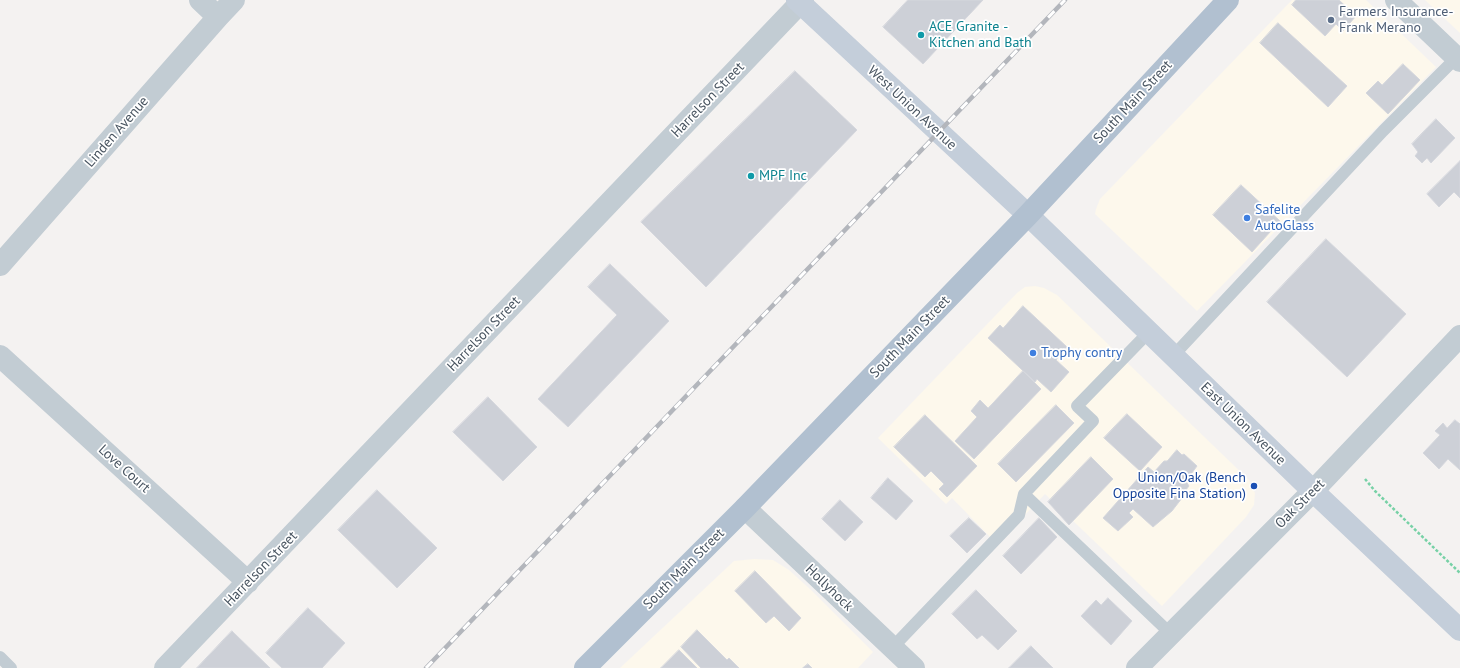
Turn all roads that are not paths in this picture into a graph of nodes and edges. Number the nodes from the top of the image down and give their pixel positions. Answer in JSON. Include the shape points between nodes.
{"nodes":[{"id":1,"x":200,"y":0,"type":"edge"},
{"id":2,"x":234,"y":0,"type":"edge"},
{"id":3,"x":1228,"y":0,"type":"edge"},
{"id":4,"x":1396,"y":0,"type":"edge"},
{"id":5,"x":800,"y":1,"type":"edge"},
{"id":6,"x":218,"y":17,"type":"junction"},
{"id":7,"x":1459,"y":57,"type":"edge"},
{"id":8,"x":1028,"y":215,"type":"junction"},
{"id":9,"x":0,"y":265,"type":"edge"},
{"id":10,"x":1149,"y":332,"type":"junction"},
{"id":11,"x":1460,"y":336,"type":"edge"},
{"id":12,"x":0,"y":356,"type":"edge"},
{"id":13,"x":1173,"y":356,"type":"junction"},
{"id":14,"x":1313,"y":491,"type":"junction"},
{"id":15,"x":1024,"y":494,"type":"junction"},
{"id":16,"x":745,"y":508,"type":"junction"},
{"id":17,"x":248,"y":582,"type":"junction"},
{"id":18,"x":1460,"y":630,"type":"edge"},
{"id":19,"x":1171,"y":634,"type":"junction"},
{"id":20,"x":892,"y":648,"type":"junction"},
{"id":21,"x":0,"y":657,"type":"edge"},
{"id":22,"x":12,"y":668,"type":"edge"},
{"id":23,"x":165,"y":668,"type":"edge"},
{"id":24,"x":585,"y":668,"type":"edge"},
{"id":25,"x":914,"y":668,"type":"edge"},
{"id":26,"x":1137,"y":668,"type":"edge"}],
"edges":[{"from":1,"to":6,"type":"street"},
{"from":2,"to":6,"type":"street","name":"Linden Avenue"},
{"from":3,"to":8,"type":"main road","name":"South Main Street"},
{"from":4,"to":7,"type":"street"},
{"from":5,"to":8,"type":"street","name":"West Union Avenue"},
{"from":5,"to":17,"type":"street","name":"Harrelson Street"},
{"from":6,"to":9,"type":"street","name":"Linden Avenue"},
{"from":7,"to":13,"type":"lane","via":[[1383,131]]},
{"from":8,"to":10,"type":"street","name":"East Union Avenue"},
{"from":8,"to":16,"type":"main road","name":"South Main Street"},
{"from":10,"to":13,"type":"street","name":"East Union Avenue"},
{"from":10,"to":15,"type":"lane","via":[[1078,406],[1093,421]]},
{"from":11,"to":14,"type":"street","name":"Oak Street"},
{"from":12,"to":17,"type":"street","name":"Love Court"},
{"from":13,"to":14,"type":"street","name":"East Union Avenue"},
{"from":14,"to":18,"type":"street","name":"East Union Avenue"},
{"from":14,"to":19,"type":"street","name":"Oak Street"},
{"from":15,"to":19,"type":"lane"},
{"from":15,"to":20,"type":"lane","via":[[1019,515]]},
{"from":16,"to":20,"type":"street","name":"Hollyhock"},
{"from":16,"to":24,"type":"main road","name":"South Main Street"},
{"from":17,"to":23,"type":"street","name":"Harrelson Street"},
{"from":19,"to":26,"type":"street","name":"Oak Street"},
{"from":20,"to":25,"type":"street","name":"Hollyhock"},
{"from":21,"to":22,"type":"lane"}]}
